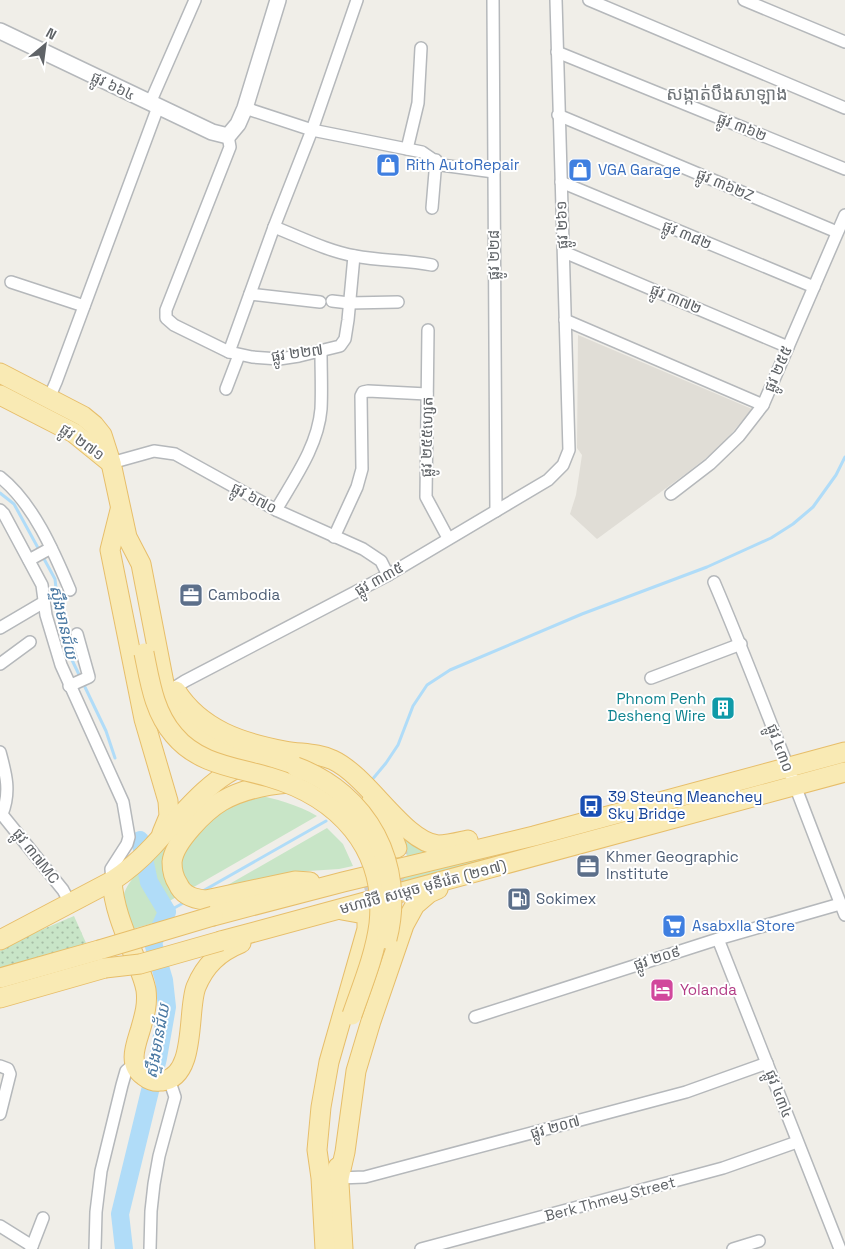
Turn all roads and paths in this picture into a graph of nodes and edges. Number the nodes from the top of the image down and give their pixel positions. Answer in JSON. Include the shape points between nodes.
{"nodes":[{"id":1,"x":195,"y":0,"type":"edge"},
{"id":2,"x":278,"y":0,"type":"edge"},
{"id":3,"x":357,"y":0,"type":"edge"},
{"id":4,"x":493,"y":0,"type":"edge"},
{"id":5,"x":556,"y":0,"type":"edge"},
{"id":6,"x":588,"y":0,"type":"edge"},
{"id":7,"x":744,"y":0,"type":"edge"},
{"id":8,"x":0,"y":31,"type":"edge"},
{"id":9,"x":845,"y":42,"type":"edge"},
{"id":10,"x":420,"y":48,"type":"dead end"},
{"id":11,"x":557,"y":52,"type":"junction"},
{"id":12,"x":154,"y":105,"type":"junction"},
{"id":13,"x":245,"y":108,"type":"junction"},
{"id":14,"x":845,"y":108,"type":"edge"},
{"id":15,"x":558,"y":115,"type":"junction"},
{"id":16,"x":312,"y":130,"type":"junction"},
{"id":17,"x":228,"y":136,"type":"junction"},
{"id":18,"x":407,"y":149,"type":"junction"},
{"id":19,"x":436,"y":160,"type":"junction"},
{"id":20,"x":845,"y":169,"type":"edge"},
{"id":21,"x":494,"y":172,"type":"junction"},
{"id":22,"x":561,"y":182,"type":"junction"},
{"id":23,"x":432,"y":208,"type":"dead end"},
{"id":24,"x":845,"y":215,"type":"edge"},
{"id":25,"x":274,"y":227,"type":"junction"},
{"id":26,"x":837,"y":232,"type":"junction"},
{"id":27,"x":564,"y":252,"type":"junction"},
{"id":28,"x":354,"y":256,"type":"junction"},
{"id":29,"x":432,"y":265,"type":"dead end"},
{"id":30,"x":11,"y":282,"type":"dead end"},
{"id":31,"x":814,"y":287,"type":"junction"},
{"id":32,"x":250,"y":294,"type":"junction"},
{"id":33,"x":332,"y":301,"type":"dead end"},
{"id":34,"x":320,"y":302,"type":"dead end"},
{"id":35,"x":398,"y":302,"type":"dead end"},
{"id":36,"x":349,"y":303,"type":"junction"},
{"id":37,"x":84,"y":306,"type":"junction"},
{"id":38,"x":565,"y":320,"type":"junction"},
{"id":39,"x":428,"y":330,"type":"dead end"},
{"id":40,"x":788,"y":347,"type":"junction"},
{"id":41,"x":321,"y":352,"type":"junction"},
{"id":42,"x":234,"y":353,"type":"junction"},
{"id":43,"x":0,"y":373,"type":"edge"},
{"id":44,"x":226,"y":388,"type":"dead end"},
{"id":45,"x":427,"y":394,"type":"junction"},
{"id":46,"x":0,"y":395,"type":"edge"},
{"id":47,"x":49,"y":398,"type":"junction"},
{"id":48,"x":763,"y":405,"type":"junction"},
{"id":49,"x":569,"y":450,"type":"joint"},
{"id":50,"x":111,"y":463,"type":"junction"},
{"id":51,"x":0,"y":477,"type":"edge"},
{"id":52,"x":671,"y":494,"type":"dead end"},
{"id":53,"x":120,"y":506,"type":"junction"},
{"id":54,"x":0,"y":510,"type":"edge"},
{"id":55,"x":276,"y":510,"type":"junction"},
{"id":56,"x":496,"y":510,"type":"junction"},
{"id":57,"x":334,"y":537,"type":"junction"},
{"id":58,"x":448,"y":538,"type":"junction"},
{"id":59,"x":41,"y":554,"type":"junction"},
{"id":60,"x":388,"y":575,"type":"junction"},
{"id":61,"x":714,"y":582,"type":"dead end"},
{"id":62,"x":70,"y":590,"type":"dead end"},
{"id":63,"x":44,"y":602,"type":"junction"},
{"id":64,"x":0,"y":628,"type":"edge"},
{"id":65,"x":77,"y":634,"type":"dead end"},
{"id":66,"x":30,"y":642,"type":"dead end"},
{"id":67,"x":741,"y":644,"type":"junction"},
{"id":68,"x":152,"y":657,"type":"junction"},
{"id":69,"x":0,"y":664,"type":"edge"},
{"id":70,"x":651,"y":678,"type":"dead end"},
{"id":71,"x":76,"y":683,"type":"junction"},
{"id":72,"x":174,"y":688,"type":"junction"},
{"id":73,"x":0,"y":752,"type":"edge"},
{"id":74,"x":845,"y":752,"type":"edge"},
{"id":75,"x":288,"y":766,"type":"junction"},
{"id":76,"x":788,"y":767,"type":"junction"},
{"id":77,"x":845,"y":772,"type":"edge"},
{"id":78,"x":794,"y":786,"type":"junction"},
{"id":79,"x":1,"y":813,"type":"edge"},
{"id":80,"x":534,"y":836,"type":"junction"},
{"id":81,"x":156,"y":842,"type":"junction"},
{"id":82,"x":396,"y":848,"type":"tunnel mouth"},
{"id":83,"x":119,"y":877,"type":"junction"},
{"id":84,"x":455,"y":878,"type":"junction"},
{"id":85,"x":365,"y":891,"type":"tunnel mouth"},
{"id":86,"x":70,"y":903,"type":"junction"},
{"id":87,"x":840,"y":904,"type":"junction"},
{"id":88,"x":339,"y":910,"type":"junction"},
{"id":89,"x":845,"y":916,"type":"edge"},
{"id":90,"x":217,"y":922,"type":"junction"},
{"id":91,"x":278,"y":925,"type":"junction"},
{"id":92,"x":718,"y":939,"type":"junction"},
{"id":93,"x":0,"y":940,"type":"edge"},
{"id":94,"x":0,"y":978,"type":"edge"},
{"id":95,"x":0,"y":998,"type":"edge"},
{"id":96,"x":475,"y":1018,"type":"dead end"},
{"id":97,"x":134,"y":1064,"type":"junction"},
{"id":98,"x":767,"y":1064,"type":"junction"},
{"id":99,"x":0,"y":1066,"type":"edge"},
{"id":100,"x":169,"y":1079,"type":"junction"},
{"id":101,"x":0,"y":1114,"type":"edge"},
{"id":102,"x":797,"y":1142,"type":"junction"},
{"id":103,"x":330,"y":1178,"type":"junction"},
{"id":104,"x":43,"y":1218,"type":"dead end"},
{"id":105,"x":0,"y":1226,"type":"edge"},
{"id":106,"x":759,"y":1241,"type":"dead end"},
{"id":107,"x":31,"y":1247,"type":"edge"},
{"id":108,"x":96,"y":1249,"type":"edge"},
{"id":109,"x":150,"y":1249,"type":"edge"},
{"id":110,"x":325,"y":1249,"type":"edge"},
{"id":111,"x":342,"y":1249,"type":"edge"},
{"id":112,"x":421,"y":1249,"type":"edge"},
{"id":113,"x":735,"y":1249,"type":"edge"},
{"id":114,"x":840,"y":1249,"type":"edge"}],
"edges":[{"from":1,"to":12,"type":"street"},
{"from":2,"to":13,"type":"street"},
{"from":3,"to":16,"type":"street"},
{"from":4,"to":21,"type":"street","name":"ផ្លូវ ២២៨"},
{"from":5,"to":11,"type":"street","name":"ផ្លូវ ២៦១"},
{"from":6,"to":14,"type":"street"},
{"from":7,"to":9,"type":"street"},
{"from":8,"to":12,"type":"street","name":"ផ្លូវ ៦៦៤"},
{"from":10,"to":18,"type":"street","via":[[418,102]]},
{"from":11,"to":15,"type":"street","name":"ផ្លូវ ២៦១"},
{"from":11,"to":20,"type":"street","name":"ផ្លូវ ៣៦២"},
{"from":12,"to":17,"type":"street","name":"ផ្លូវ ៦៦៤"},
{"from":12,"to":37,"type":"street"},
{"from":13,"to":16,"type":"street"},
{"from":13,"to":17,"type":"street"},
{"from":15,"to":22,"type":"street","name":"ផ្លូវ ២៦១"},
{"from":15,"to":26,"type":"street","name":"ផ្លូវ ៣៦២Z"},
{"from":16,"to":18,"type":"street"},
{"from":16,"to":25,"type":"street"},
{"from":17,"to":42,"type":"street","name":"ផ្លូវ ២២៧","via":[[230,147],[166,310],[166,318],[174,325]]},
{"from":18,"to":19,"type":"street","via":[[422,152]]},
{"from":19,"to":21,"type":"street","via":[[441,165]]},
{"from":19,"to":23,"type":"street"},
{"from":21,"to":56,"type":"street","name":"ផ្លូវ ២២៨"},
{"from":22,"to":27,"type":"street","name":"ផ្លូវ ២៦១"},
{"from":22,"to":31,"type":"street","name":"ផ្លូវ ៣៨២"},
{"from":24,"to":26,"type":"street","name":"ផ្លូវ ២៥៥"},
{"from":25,"to":28,"type":"street"},
{"from":25,"to":32,"type":"street"},
{"from":26,"to":31,"type":"street","name":"ផ្លូវ ២៥៥"},
{"from":27,"to":38,"type":"street","name":"ផ្លូវ ២៦១"},
{"from":27,"to":40,"type":"street","name":"ផ្លូវ ៣៧២"},
{"from":28,"to":29,"type":"street"},
{"from":28,"to":36,"type":"street","name":"ផ្លូវ ២២៧"},
{"from":30,"to":37,"type":"street"},
{"from":31,"to":40,"type":"street","name":"ផ្លូវ ២៥៥"},
{"from":32,"to":34,"type":"street"},
{"from":32,"to":42,"type":"street"},
{"from":33,"to":36,"type":"street"},
{"from":35,"to":36,"type":"street"},
{"from":36,"to":41,"type":"street","name":"ផ្លូវ ២២៧","via":[[345,339],[340,346]]},
{"from":37,"to":47,"type":"street"},
{"from":38,"to":48,"type":"street"},
{"from":38,"to":49,"type":"street","name":"ផ្លូវ ២៦១"},
{"from":39,"to":45,"type":"street","name":"ផ្លូវ ២៥៥ហ្សេត"},
{"from":40,"to":48,"type":"street","name":"ផ្លូវ ២៥៥"},
{"from":41,"to":42,"type":"street","name":"ផ្លូវ ២២៧","via":[[279,359]]},
{"from":41,"to":55,"type":"street","via":[[321,410],[317,430]]},
{"from":42,"to":44,"type":"street"},
{"from":43,"to":47,"type":"main road","name":"ផ្លូវ ២៧១"},
{"from":45,"to":57,"type":"street","via":[[368,391],[360,396],[362,469]]},
{"from":45,"to":58,"type":"street","name":"ផ្លូវ ២៥៥ហ្សេត","via":[[426,497]]},
{"from":46,"to":50,"type":"main road","name":"ផ្លូវ ២៧១","via":[[74,433]]},
{"from":47,"to":50,"type":"main road","name":"ផ្លូវ ២៧១","via":[[94,425],[102,435]]},
{"from":48,"to":52,"type":"street","name":"ផ្លូវ ២៥៥","via":[[739,436]]},
{"from":49,"to":56,"type":"street","name":"ផ្លូវ ៣៣៥","via":[[564,466],[548,480]]},
{"from":50,"to":53,"type":"main road"},
{"from":50,"to":55,"type":"street","name":"ផ្លូវ ៦៧០","via":[[154,450],[175,454]]},
{"from":51,"to":59,"type":"street","via":[[24,501]]},
{"from":53,"to":68,"type":"main road","via":[[127,537],[126,568]]},
{"from":53,"to":81,"type":"main road","via":[[110,550],[144,719],[168,801],[169,816]]},
{"from":54,"to":59,"type":"street"},
{"from":55,"to":57,"type":"street","name":"ផ្លូវ ៦៧០"},
{"from":56,"to":58,"type":"street","name":"ផ្លូវ ៣៣៥"},
{"from":57,"to":60,"type":"street","name":"ផ្លូវ ៦៧០","via":[[363,549],[381,561]]},
{"from":58,"to":60,"type":"street","name":"ផ្លូវ ៣៣៥"},
{"from":59,"to":62,"type":"street"},
{"from":59,"to":63,"type":"street"},
{"from":60,"to":72,"type":"street","name":"ផ្លូវ ៣៣៥"},
{"from":61,"to":67,"type":"street","name":"ផ្លូវ ៤៣០"},
{"from":63,"to":64,"type":"street"},
{"from":63,"to":71,"type":"street","via":[[61,665]]},
{"from":65,"to":71,"type":"street","via":[[89,677]]},
{"from":66,"to":69,"type":"street"},
{"from":67,"to":70,"type":"street"},
{"from":67,"to":76,"type":"street","name":"ផ្លូវ ៤៣០"},
{"from":68,"to":72,"type":"main road"},
{"from":68,"to":75,"type":"main road","bridge":true,"via":[[157,706],[180,742],[219,765]]},
{"from":71,"to":83,"type":"street","via":[[94,737],[123,802],[129,837],[111,869]]},
{"from":72,"to":75,"type":"main road","via":[[203,722]]},
{"from":73,"to":79,"type":"street","via":[[7,776],[7,802]]},
{"from":74,"to":76,"type":"main road","name":"មហាវិថី សម្តេច មុនីរ៉េត (២១៧)"},
{"from":75,"to":80,"type":"main road","via":[[317,754],[334,761],[368,786],[408,830],[429,842],[453,844],[498,834]]},
{"from":75,"to":81,"type":"main road","via":[[250,764],[228,772],[215,781]]},
{"from":75,"to":82,"type":"main road","via":[[315,762],[352,785],[384,822]]},
{"from":75,"to":90,"type":"main road","via":[[257,787],[222,801],[205,815],[174,855],[172,863],[179,887],[196,899]]},
{"from":75,"to":103,"type":"main road","bridge":true,"via":[[337,811],[362,843],[374,870],[379,902],[379,925],[357,1017],[337,1067]]},
{"from":76,"to":78,"type":"street","name":"ផ្លូវ ៤៣០"},
{"from":76,"to":80,"type":"main road","name":"មហាវិថី សម្តេច មុនីរ៉េត (២១៧)"},
{"from":77,"to":78,"type":"main road","name":"មហាវិថី សម្តេច មុនីរ៉េត (២១៧)"},
{"from":78,"to":84,"type":"main road","name":"មហាវិថី សម្តេច មុនីរ៉េត (២១៧)"},
{"from":78,"to":87,"type":"street","name":"ផ្លូវ ៤៣០"},
{"from":79,"to":86,"type":"street","name":"ផ្លូវ ៣៧MC"},
{"from":80,"to":90,"type":"main road","name":"មហាវិថី សម្តេច មុនីរ៉េត (២១៧)","via":[[343,882]]},
{"from":81,"to":83,"type":"main road"},
{"from":83,"to":86,"type":"main road"},
{"from":83,"to":97,"type":"main road","via":[[117,913],[146,989],[146,1013],[134,1053]]},
{"from":84,"to":88,"type":"main road","name":"មហាវិថី សម្តេច មុនីរ៉េត (២១៧)"},
{"from":84,"to":103,"type":"main road","via":[[421,899],[404,925],[360,1056],[345,1152]]},
{"from":85,"to":90,"type":"main road"},
{"from":86,"to":93,"type":"main road"},
{"from":87,"to":89,"type":"street","name":"ផ្លូវ ៤៣០"},
{"from":87,"to":92,"type":"street","name":"ផ្លូវ ២០៩"},
{"from":88,"to":91,"type":"main road","name":"មហាវិថី សម្តេច មុនីរ៉េត (២១៧)"},
{"from":88,"to":103,"type":"main road","via":[[364,914],[367,929],[324,1089],[317,1150]]},
{"from":90,"to":91,"type":"main road","name":"មហាវិថី សម្តេច មុនីរ៉េត (២១៧)"},
{"from":90,"to":94,"type":"main road","name":"មហាវិថី សម្តេច មុនីរ៉េត (២១៧)","bridge":true},
{"from":90,"to":95,"type":"main road","via":[[105,968]]},
{"from":91,"to":100,"type":"main road","via":[[225,949],[204,970],[195,989],[183,1064]]},
{"from":92,"to":96,"type":"street","name":"ផ្លូវ ២០៩"},
{"from":92,"to":98,"type":"street","name":"ផ្លូវ ៤៣៤"},
{"from":97,"to":100,"type":"main road","via":[[148,1079]]},
{"from":97,"to":108,"type":"street","via":[[126,1071],[100,1170]]},
{"from":98,"to":102,"type":"street","name":"ផ្លូវ ៤៣៤"},
{"from":98,"to":103,"type":"street","name":"ផ្លូវ ២០៧","via":[[686,1092],[365,1177]]},
{"from":99,"to":101,"type":"street","via":[[8,1069],[10,1074]]},
{"from":100,"to":109,"type":"street","via":[[175,1097],[154,1184]]},
{"from":102,"to":112,"type":"street","name":"Berk Thmey Street","via":[[723,1168]]},
{"from":102,"to":114,"type":"street","name":"ផ្លូវ ៤៣៤"},
{"from":103,"to":110,"type":"main road"},
{"from":103,"to":111,"type":"main road"},
{"from":104,"to":107,"type":"street"},
{"from":105,"to":107,"type":"street"},
{"from":106,"to":113,"type":"street"}]}
